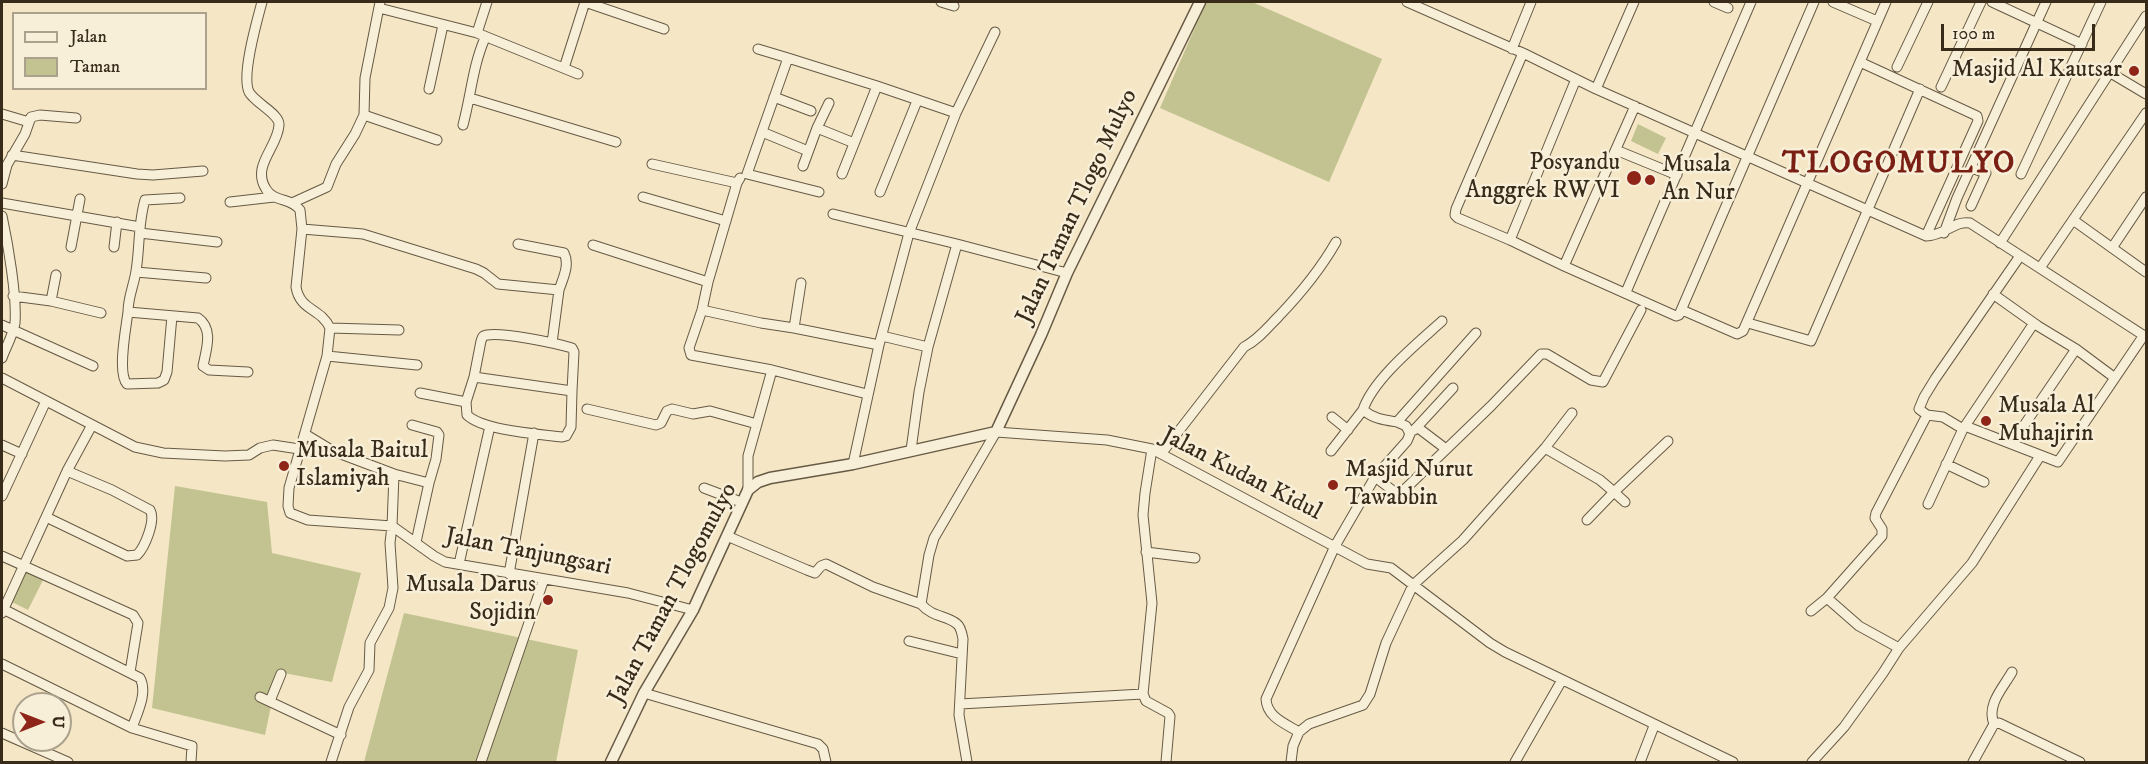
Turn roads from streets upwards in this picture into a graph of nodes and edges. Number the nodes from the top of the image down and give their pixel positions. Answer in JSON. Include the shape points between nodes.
{"nodes":[{"id":1,"x":262,"y":2,"type":"edge"},
{"id":2,"x":487,"y":2,"type":"edge"},
{"id":3,"x":585,"y":2,"type":"edge"},
{"id":4,"x":941,"y":2,"type":"edge"},
{"id":5,"x":1200,"y":2,"type":"edge"},
{"id":6,"x":1407,"y":2,"type":"edge"},
{"id":7,"x":1531,"y":2,"type":"edge"},
{"id":8,"x":1634,"y":2,"type":"edge"},
{"id":9,"x":1714,"y":2,"type":"edge"},
{"id":10,"x":1751,"y":2,"type":"edge"},
{"id":11,"x":1814,"y":2,"type":"edge"},
{"id":12,"x":1833,"y":2,"type":"edge"},
{"id":13,"x":1886,"y":2,"type":"edge"},
{"id":14,"x":1928,"y":2,"type":"edge"},
{"id":15,"x":1981,"y":2,"type":"edge"},
{"id":16,"x":1992,"y":2,"type":"edge"},
{"id":17,"x":2046,"y":2,"type":"edge"},
{"id":18,"x":2101,"y":2,"type":"edge"},
{"id":19,"x":1419,"y":4,"type":"edge"},
{"id":20,"x":379,"y":5,"type":"edge"},
{"id":21,"x":954,"y":6,"type":"dead end"},
{"id":22,"x":1728,"y":8,"type":"dead end"},
{"id":23,"x":2146,"y":16,"type":"edge"},
{"id":24,"x":1877,"y":21,"type":"junction"},
{"id":25,"x":2036,"y":23,"type":"junction"},
{"id":26,"x":443,"y":25,"type":"junction"},
{"id":27,"x":664,"y":29,"type":"dead end"},
{"id":28,"x":995,"y":32,"type":"dead end"},
{"id":29,"x":481,"y":35,"type":"junction"},
{"id":30,"x":2082,"y":44,"type":"junction"},
{"id":31,"x":758,"y":48,"type":"dead end"},
{"id":32,"x":1512,"y":49,"type":"junction"},
{"id":33,"x":1523,"y":53,"type":"junction"},
{"id":34,"x":788,"y":58,"type":"junction"},
{"id":35,"x":1860,"y":62,"type":"junction"},
{"id":36,"x":564,"y":68,"type":"junction"},
{"id":37,"x":1897,"y":68,"type":"dead end"},
{"id":38,"x":2109,"y":72,"type":"junction"},
{"id":39,"x":578,"y":74,"type":"dead end"},
{"id":40,"x":1576,"y":79,"type":"junction"},
{"id":41,"x":876,"y":86,"type":"junction"},
{"id":42,"x":1941,"y":87,"type":"dead end"},
{"id":43,"x":1920,"y":88,"type":"junction"},
{"id":44,"x":429,"y":89,"type":"dead end"},
{"id":45,"x":1596,"y":89,"type":"junction"},
{"id":46,"x":2146,"y":94,"type":"edge"},
{"id":47,"x":774,"y":97,"type":"junction"},
{"id":48,"x":470,"y":98,"type":"junction"},
{"id":49,"x":917,"y":101,"type":"junction"},
{"id":50,"x":829,"y":103,"type":"dead end"},
{"id":51,"x":1635,"y":106,"type":"junction"},
{"id":52,"x":811,"y":111,"type":"dead end"},
{"id":53,"x":2146,"y":112,"type":"edge"},
{"id":54,"x":956,"y":113,"type":"junction"},
{"id":55,"x":2,"y":114,"type":"edge"},
{"id":56,"x":364,"y":115,"type":"junction"},
{"id":57,"x":76,"y":118,"type":"dead end"},
{"id":58,"x":29,"y":122,"type":"junction"},
{"id":59,"x":463,"y":125,"type":"dead end"},
{"id":60,"x":817,"y":128,"type":"junction"},
{"id":61,"x":762,"y":132,"type":"junction"},
{"id":62,"x":1695,"y":133,"type":"junction"},
{"id":63,"x":437,"y":140,"type":"dead end"},
{"id":64,"x":616,"y":142,"type":"dead end"},
{"id":65,"x":854,"y":143,"type":"junction"},
{"id":66,"x":1616,"y":150,"type":"junction"},
{"id":67,"x":808,"y":151,"type":"junction"},
{"id":68,"x":12,"y":155,"type":"junction"},
{"id":69,"x":1748,"y":156,"type":"junction"},
{"id":70,"x":652,"y":164,"type":"dead end"},
{"id":71,"x":803,"y":166,"type":"dead end"},
{"id":72,"x":1971,"y":168,"type":"junction"},
{"id":73,"x":202,"y":171,"type":"dead end"},
{"id":74,"x":747,"y":174,"type":"junction"},
{"id":75,"x":842,"y":174,"type":"dead end"},
{"id":76,"x":2021,"y":174,"type":"dead end"},
{"id":77,"x":1677,"y":175,"type":"junction"},
{"id":78,"x":1808,"y":182,"type":"junction"},
{"id":79,"x":737,"y":183,"type":"junction"},
{"id":80,"x":2,"y":184,"type":"edge"},
{"id":81,"x":819,"y":192,"type":"dead end"},
{"id":82,"x":880,"y":192,"type":"dead end"},
{"id":83,"x":274,"y":197,"type":"junction"},
{"id":84,"x":643,"y":197,"type":"dead end"},
{"id":85,"x":2146,"y":197,"type":"edge"},
{"id":86,"x":180,"y":198,"type":"dead end"},
{"id":87,"x":80,"y":199,"type":"dead end"},
{"id":88,"x":230,"y":202,"type":"dead end"},
{"id":89,"x":2,"y":203,"type":"edge"},
{"id":90,"x":292,"y":203,"type":"junction"},
{"id":91,"x":1971,"y":206,"type":"dead end"},
{"id":92,"x":1868,"y":211,"type":"junction"},
{"id":93,"x":77,"y":214,"type":"junction"},
{"id":94,"x":833,"y":214,"type":"dead end"},
{"id":95,"x":2,"y":216,"type":"edge"},
{"id":96,"x":2073,"y":220,"type":"junction"},
{"id":97,"x":726,"y":221,"type":"junction"},
{"id":98,"x":117,"y":222,"type":"junction"},
{"id":99,"x":302,"y":229,"type":"junction"},
{"id":100,"x":140,"y":230,"type":"junction"},
{"id":101,"x":909,"y":233,"type":"junction"},
{"id":102,"x":1944,"y":233,"type":"junction"},
{"id":103,"x":1926,"y":236,"type":"junction"},
{"id":104,"x":1510,"y":240,"type":"junction"},
{"id":105,"x":217,"y":242,"type":"dead end"},
{"id":106,"x":1336,"y":242,"type":"dead end"},
{"id":107,"x":2000,"y":243,"type":"junction"},
{"id":108,"x":518,"y":244,"type":"dead end"},
{"id":109,"x":957,"y":244,"type":"junction"},
{"id":110,"x":593,"y":245,"type":"dead end"},
{"id":111,"x":71,"y":247,"type":"dead end"},
{"id":112,"x":114,"y":247,"type":"dead end"},
{"id":113,"x":2112,"y":248,"type":"junction"},
{"id":114,"x":2020,"y":256,"type":"junction"},
{"id":115,"x":1562,"y":264,"type":"junction"},
{"id":116,"x":2040,"y":268,"type":"junction"},
{"id":117,"x":136,"y":272,"type":"junction"},
{"id":118,"x":2146,"y":272,"type":"edge"},
{"id":119,"x":6,"y":273,"type":"edge"},
{"id":120,"x":1067,"y":273,"type":"junction"},
{"id":121,"x":56,"y":275,"type":"dead end"},
{"id":122,"x":206,"y":278,"type":"dead end"},
{"id":123,"x":708,"y":282,"type":"junction"},
{"id":124,"x":801,"y":283,"type":"dead end"},
{"id":125,"x":559,"y":290,"type":"junction"},
{"id":126,"x":1626,"y":292,"type":"junction"},
{"id":127,"x":1994,"y":294,"type":"junction"},
{"id":128,"x":13,"y":296,"type":"junction"},
{"id":129,"x":51,"y":301,"type":"junction"},
{"id":130,"x":702,"y":310,"type":"junction"},
{"id":131,"x":1641,"y":310,"type":"dead end"},
{"id":132,"x":1682,"y":310,"type":"junction"},
{"id":133,"x":128,"y":312,"type":"junction"},
{"id":134,"x":101,"y":313,"type":"dead end"},
{"id":135,"x":172,"y":316,"type":"junction"},
{"id":136,"x":1443,"y":321,"type":"dead end"},
{"id":137,"x":1748,"y":323,"type":"junction"},
{"id":138,"x":2034,"y":323,"type":"junction"},
{"id":139,"x":2,"y":325,"type":"edge"},
{"id":140,"x":330,"y":328,"type":"junction"},
{"id":141,"x":794,"y":328,"type":"junction"},
{"id":142,"x":13,"y":330,"type":"junction"},
{"id":143,"x":399,"y":330,"type":"dead end"},
{"id":144,"x":1476,"y":333,"type":"dead end"},
{"id":145,"x":2145,"y":336,"type":"edge"},
{"id":146,"x":880,"y":340,"type":"junction"},
{"id":147,"x":552,"y":344,"type":"junction"},
{"id":148,"x":928,"y":347,"type":"junction"},
{"id":149,"x":2076,"y":349,"type":"junction"},
{"id":150,"x":327,"y":356,"type":"junction"},
{"id":151,"x":2,"y":358,"type":"edge"},
{"id":152,"x":417,"y":365,"type":"dead end"},
{"id":153,"x":93,"y":366,"type":"dead end"},
{"id":154,"x":772,"y":370,"type":"junction"},
{"id":155,"x":248,"y":372,"type":"dead end"},
{"id":156,"x":474,"y":377,"type":"junction"},
{"id":157,"x":2,"y":378,"type":"edge"},
{"id":158,"x":2115,"y":378,"type":"junction"},
{"id":159,"x":1453,"y":388,"type":"dead end"},
{"id":160,"x":572,"y":391,"type":"junction"},
{"id":161,"x":420,"y":393,"type":"dead end"},
{"id":162,"x":867,"y":394,"type":"junction"},
{"id":163,"x":46,"y":401,"type":"junction"},
{"id":164,"x":466,"y":402,"type":"junction"},
{"id":165,"x":587,"y":409,"type":"dead end"},
{"id":166,"x":1363,"y":410,"type":"junction"},
{"id":167,"x":1923,"y":412,"type":"junction"},
{"id":168,"x":1572,"y":413,"type":"dead end"},
{"id":169,"x":1332,"y":417,"type":"dead end"},
{"id":170,"x":1397,"y":422,"type":"junction"},
{"id":171,"x":757,"y":424,"type":"junction"},
{"id":172,"x":92,"y":425,"type":"junction"},
{"id":173,"x":412,"y":425,"type":"dead end"},
{"id":174,"x":489,"y":426,"type":"junction"},
{"id":175,"x":1964,"y":428,"type":"junction"},
{"id":176,"x":1348,"y":430,"type":"junction"},
{"id":177,"x":1413,"y":430,"type":"junction"},
{"id":178,"x":996,"y":432,"type":"junction"},
{"id":179,"x":534,"y":433,"type":"junction"},
{"id":180,"x":305,"y":435,"type":"junction"},
{"id":181,"x":1668,"y":441,"type":"dead end"},
{"id":182,"x":2012,"y":443,"type":"junction"},
{"id":183,"x":2,"y":445,"type":"edge"},
{"id":184,"x":1545,"y":448,"type":"junction"},
{"id":185,"x":299,"y":449,"type":"junction"},
{"id":186,"x":1446,"y":449,"type":"junction"},
{"id":187,"x":911,"y":450,"type":"junction"},
{"id":188,"x":1331,"y":451,"type":"dead end"},
{"id":189,"x":1157,"y":452,"type":"junction"},
{"id":190,"x":22,"y":454,"type":"junction"},
{"id":191,"x":2040,"y":456,"type":"junction"},
{"id":192,"x":853,"y":464,"type":"junction"},
{"id":193,"x":1946,"y":464,"type":"junction"},
{"id":194,"x":67,"y":471,"type":"junction"},
{"id":195,"x":394,"y":474,"type":"junction"},
{"id":196,"x":1375,"y":477,"type":"junction"},
{"id":197,"x":1984,"y":482,"type":"dead end"},
{"id":198,"x":429,"y":483,"type":"junction"},
{"id":199,"x":704,"y":488,"type":"dead end"},
{"id":200,"x":748,"y":490,"type":"junction"},
{"id":201,"x":1614,"y":492,"type":"junction"},
{"id":202,"x":2,"y":495,"type":"edge"},
{"id":203,"x":741,"y":502,"type":"junction"},
{"id":204,"x":1624,"y":502,"type":"dead end"},
{"id":205,"x":1928,"y":504,"type":"dead end"},
{"id":206,"x":46,"y":517,"type":"junction"},
{"id":207,"x":1587,"y":520,"type":"dead end"},
{"id":208,"x":392,"y":526,"type":"junction"},
{"id":209,"x":727,"y":536,"type":"junction"},
{"id":210,"x":416,"y":542,"type":"junction"},
{"id":211,"x":1335,"y":546,"type":"junction"},
{"id":212,"x":1146,"y":552,"type":"junction"},
{"id":213,"x":2,"y":556,"type":"edge"},
{"id":214,"x":1195,"y":558,"type":"dead end"},
{"id":215,"x":459,"y":564,"type":"junction"},
{"id":216,"x":23,"y":567,"type":"junction"},
{"id":217,"x":509,"y":574,"type":"junction"},
{"id":218,"x":544,"y":579,"type":"junction"},
{"id":219,"x":1413,"y":585,"type":"junction"},
{"id":220,"x":1827,"y":598,"type":"junction"},
{"id":221,"x":921,"y":604,"type":"junction"},
{"id":222,"x":693,"y":610,"type":"junction"},
{"id":223,"x":2,"y":611,"type":"edge"},
{"id":224,"x":1811,"y":611,"type":"dead end"},
{"id":225,"x":909,"y":641,"type":"dead end"},
{"id":226,"x":1899,"y":648,"type":"junction"},
{"id":227,"x":962,"y":654,"type":"junction"},
{"id":228,"x":2,"y":664,"type":"edge"},
{"id":229,"x":130,"y":672,"type":"junction"},
{"id":230,"x":2012,"y":672,"type":"dead end"},
{"id":231,"x":281,"y":674,"type":"dead end"},
{"id":232,"x":1562,"y":681,"type":"junction"},
{"id":233,"x":644,"y":693,"type":"junction"},
{"id":234,"x":1143,"y":694,"type":"junction"},
{"id":235,"x":260,"y":697,"type":"dead end"},
{"id":236,"x":270,"y":701,"type":"junction"},
{"id":237,"x":960,"y":704,"type":"junction"},
{"id":238,"x":1994,"y":724,"type":"junction"},
{"id":239,"x":1654,"y":726,"type":"junction"},
{"id":240,"x":132,"y":728,"type":"junction"},
{"id":241,"x":1299,"y":732,"type":"junction"},
{"id":242,"x":2,"y":734,"type":"edge"},
{"id":243,"x":341,"y":735,"type":"junction"},
{"id":244,"x":68,"y":762,"type":"edge"},
{"id":245,"x":192,"y":762,"type":"edge"},
{"id":246,"x":331,"y":762,"type":"edge"},
{"id":247,"x":481,"y":762,"type":"edge"},
{"id":248,"x":611,"y":762,"type":"edge"},
{"id":249,"x":826,"y":762,"type":"edge"},
{"id":250,"x":967,"y":762,"type":"edge"},
{"id":251,"x":1166,"y":762,"type":"edge"},
{"id":252,"x":1291,"y":762,"type":"edge"},
{"id":253,"x":1515,"y":762,"type":"edge"},
{"id":254,"x":1640,"y":762,"type":"edge"},
{"id":255,"x":1733,"y":762,"type":"edge"},
{"id":256,"x":1812,"y":762,"type":"edge"},
{"id":257,"x":1973,"y":762,"type":"edge"},
{"id":258,"x":2080,"y":762,"type":"edge"}],
"edges":[{"from":1,"to":83,"type":"street","via":[[247,81],[251,95],[279,122],[261,175],[267,192]]},
{"from":2,"to":29,"type":"street"},
{"from":3,"to":27,"type":"street"},
{"from":3,"to":36,"type":"street"},
{"from":4,"to":21,"type":"street"},
{"from":5,"to":120,"type":"street","name":"Jalan Taman Tlogo Mulyo"},
{"from":6,"to":19,"type":"street"},
{"from":7,"to":32,"type":"street"},
{"from":8,"to":45,"type":"street"},
{"from":9,"to":22,"type":"street"},
{"from":10,"to":62,"type":"street"},
{"from":11,"to":69,"type":"street"},
{"from":12,"to":24,"type":"street"},
{"from":13,"to":24,"type":"street"},
{"from":14,"to":37,"type":"street"},
{"from":15,"to":42,"type":"street"},
{"from":16,"to":25,"type":"street"},
{"from":17,"to":25,"type":"street"},
{"from":18,"to":30,"type":"street"},
{"from":19,"to":32,"type":"street"},
{"from":20,"to":26,"type":"street"},
{"from":20,"to":56,"type":"street","via":[[366,78]]},
{"from":23,"to":38,"type":"street"},
{"from":24,"to":35,"type":"street"},
{"from":25,"to":30,"type":"street"},
{"from":25,"to":72,"type":"street"},
{"from":26,"to":29,"type":"street"},
{"from":26,"to":44,"type":"street"},
{"from":28,"to":54,"type":"street"},
{"from":29,"to":36,"type":"street"},
{"from":29,"to":48,"type":"street"},
{"from":30,"to":76,"type":"street"},
{"from":31,"to":34,"type":"street"},
{"from":32,"to":33,"type":"street"},
{"from":33,"to":40,"type":"street"},
{"from":33,"to":104,"type":"street","via":[[1455,215]]},
{"from":34,"to":41,"type":"street"},
{"from":34,"to":47,"type":"street"},
{"from":35,"to":43,"type":"street"},
{"from":35,"to":78,"type":"street"},
{"from":36,"to":39,"type":"street"},
{"from":38,"to":46,"type":"street"},
{"from":38,"to":107,"type":"street"},
{"from":40,"to":45,"type":"street"},
{"from":40,"to":104,"type":"street"},
{"from":41,"to":49,"type":"street"},
{"from":41,"to":65,"type":"street"},
{"from":43,"to":92,"type":"street"},
{"from":43,"to":103,"type":"street","via":[[1975,113],[1978,121]]},
{"from":45,"to":51,"type":"street"},
{"from":47,"to":52,"type":"street"},
{"from":47,"to":61,"type":"street"},
{"from":48,"to":59,"type":"street"},
{"from":48,"to":64,"type":"street"},
{"from":49,"to":54,"type":"street"},
{"from":49,"to":82,"type":"street"},
{"from":50,"to":60,"type":"street"},
{"from":51,"to":62,"type":"street"},
{"from":51,"to":66,"type":"street"},
{"from":53,"to":96,"type":"street"},
{"from":54,"to":101,"type":"street"},
{"from":55,"to":58,"type":"street"},
{"from":56,"to":63,"type":"street"},
{"from":56,"to":90,"type":"street","via":[[327,187]]},
{"from":57,"to":58,"type":"street","via":[[40,115],[31,117]]},
{"from":58,"to":68,"type":"street"},
{"from":60,"to":65,"type":"street"},
{"from":60,"to":67,"type":"street"},
{"from":61,"to":67,"type":"street"},
{"from":61,"to":74,"type":"street"},
{"from":62,"to":69,"type":"street"},
{"from":62,"to":77,"type":"street"},
{"from":65,"to":75,"type":"street"},
{"from":66,"to":77,"type":"street"},
{"from":66,"to":115,"type":"street"},
{"from":67,"to":71,"type":"street"},
{"from":68,"to":73,"type":"street","via":[[137,174]]},
{"from":68,"to":80,"type":"street"},
{"from":69,"to":78,"type":"street"},
{"from":69,"to":132,"type":"street"},
{"from":70,"to":79,"type":"street"},
{"from":72,"to":91,"type":"street","via":[[1986,173]]},
{"from":72,"to":102,"type":"street"},
{"from":74,"to":79,"type":"street"},
{"from":74,"to":81,"type":"street"},
{"from":77,"to":126,"type":"street"},
{"from":78,"to":92,"type":"street"},
{"from":78,"to":137,"type":"street"},
{"from":79,"to":97,"type":"street"},
{"from":83,"to":88,"type":"street"},
{"from":83,"to":90,"type":"street"},
{"from":84,"to":97,"type":"street"},
{"from":85,"to":113,"type":"street"},
{"from":86,"to":100,"type":"street","via":[[145,200]]},
{"from":87,"to":93,"type":"street"},
{"from":89,"to":93,"type":"street"},
{"from":90,"to":99,"type":"street","via":[[300,210]]},
{"from":92,"to":103,"type":"street"},
{"from":92,"to":137,"type":"street","via":[[1811,341]]},
{"from":93,"to":98,"type":"street"},
{"from":93,"to":111,"type":"street"},
{"from":94,"to":101,"type":"street"},
{"from":95,"to":119,"type":"street"},
{"from":96,"to":113,"type":"street"},
{"from":96,"to":116,"type":"street"},
{"from":97,"to":123,"type":"street"},
{"from":98,"to":100,"type":"street"},
{"from":98,"to":112,"type":"street"},
{"from":99,"to":125,"type":"street","via":[[363,234],[476,269],[498,284]]},
{"from":99,"to":140,"type":"street","via":[[297,296]]},
{"from":100,"to":105,"type":"street"},
{"from":100,"to":117,"type":"street"},
{"from":101,"to":109,"type":"street"},
{"from":101,"to":146,"type":"street"},
{"from":102,"to":103,"type":"street"},
{"from":102,"to":107,"type":"street","via":[[1965,222]]},
{"from":104,"to":115,"type":"street"},
{"from":106,"to":189,"type":"street","via":[[1321,269],[1292,304],[1244,347]]},
{"from":107,"to":114,"type":"street"},
{"from":108,"to":125,"type":"street","via":[[564,253],[566,270]]},
{"from":109,"to":120,"type":"street"},
{"from":109,"to":148,"type":"street"},
{"from":110,"to":123,"type":"street"},
{"from":113,"to":118,"type":"street"},
{"from":114,"to":116,"type":"street"},
{"from":114,"to":127,"type":"street"},
{"from":115,"to":126,"type":"street"},
{"from":116,"to":145,"type":"street"},
{"from":117,"to":122,"type":"street"},
{"from":117,"to":133,"type":"street"},
{"from":119,"to":128,"type":"street"},
{"from":120,"to":178,"type":"street","name":"Jalan Taman Tlogo Mulyo"},
{"from":121,"to":129,"type":"street"},
{"from":123,"to":130,"type":"street"},
{"from":124,"to":141,"type":"street"},
{"from":125,"to":147,"type":"street"},
{"from":126,"to":132,"type":"street","via":[[1676,316]]},
{"from":127,"to":138,"type":"street"},
{"from":127,"to":167,"type":"street","via":[[1924,397]]},
{"from":128,"to":129,"type":"street"},
{"from":128,"to":142,"type":"street"},
{"from":129,"to":134,"type":"street"},
{"from":130,"to":141,"type":"street"},
{"from":130,"to":154,"type":"street","via":[[689,348],[691,355]]},
{"from":131,"to":186,"type":"street","via":[[1603,382],[1591,380],[1547,354],[1538,355]]},
{"from":132,"to":137,"type":"street","via":[[1737,334]]},
{"from":133,"to":135,"type":"street"},
{"from":133,"to":135,"type":"street","via":[[122,370],[127,384],[164,380]]},
{"from":135,"to":155,"type":"street","via":[[198,318],[205,323],[208,337],[202,366],[209,370]]},
{"from":136,"to":166,"type":"street","via":[[1375,387]]},
{"from":138,"to":149,"type":"street"},
{"from":138,"to":175,"type":"street"},
{"from":139,"to":142,"type":"street"},
{"from":140,"to":143,"type":"street"},
{"from":140,"to":150,"type":"street"},
{"from":141,"to":146,"type":"street"},
{"from":142,"to":151,"type":"street"},
{"from":142,"to":153,"type":"street"},
{"from":144,"to":170,"type":"street"},
{"from":145,"to":158,"type":"street"},
{"from":146,"to":148,"type":"street"},
{"from":146,"to":162,"type":"street"},
{"from":147,"to":156,"type":"street","via":[[502,335],[483,337]]},
{"from":147,"to":160,"type":"street","via":[[572,348],[574,352]]},
{"from":148,"to":187,"type":"street"},
{"from":149,"to":158,"type":"street"},
{"from":149,"to":182,"type":"street"},
{"from":150,"to":152,"type":"street"},
{"from":150,"to":180,"type":"street"},
{"from":154,"to":162,"type":"street"},
{"from":154,"to":171,"type":"street"},
{"from":156,"to":160,"type":"street"},
{"from":156,"to":164,"type":"street"},
{"from":157,"to":163,"type":"street"},
{"from":158,"to":191,"type":"street","via":[[2058,462]]},
{"from":159,"to":177,"type":"street"},
{"from":160,"to":179,"type":"street","via":[[571,428],[567,436]]},
{"from":161,"to":164,"type":"street"},
{"from":162,"to":192,"type":"street"},
{"from":163,"to":172,"type":"street"},
{"from":163,"to":190,"type":"street"},
{"from":164,"to":174,"type":"street","via":[[467,415]]},
{"from":165,"to":171,"type":"street","via":[[656,425],[672,409],[693,414],[713,412]]},
{"from":166,"to":170,"type":"street","via":[[1379,419]]},
{"from":166,"to":176,"type":"street"},
{"from":167,"to":175,"type":"street"},
{"from":167,"to":220,"type":"street","via":[[1876,513],[1882,536]]},
{"from":168,"to":184,"type":"street"},
{"from":169,"to":176,"type":"street"},
{"from":170,"to":177,"type":"street"},
{"from":171,"to":200,"type":"street","via":[[748,456]]},
{"from":172,"to":185,"type":"street","via":[[135,447],[163,453],[249,455],[273,445]]},
{"from":172,"to":194,"type":"street"},
{"from":173,"to":198,"type":"street","via":[[439,435]]},
{"from":174,"to":179,"type":"street"},
{"from":174,"to":215,"type":"street"},
{"from":175,"to":182,"type":"street"},
{"from":175,"to":193,"type":"street"},
{"from":176,"to":188,"type":"street"},
{"from":177,"to":186,"type":"street"},
{"from":177,"to":196,"type":"street"},
{"from":178,"to":187,"type":"street","name":"Jalan Taman Tlogomulyo"},
{"from":178,"to":189,"type":"street","name":"Jalan Kudan Kidul","via":[[1107,440]]},
{"from":178,"to":221,"type":"street","via":[[934,538]]},
{"from":179,"to":217,"type":"street"},
{"from":180,"to":185,"type":"street"},
{"from":180,"to":195,"type":"street","via":[[333,451]]},
{"from":181,"to":201,"type":"street"},
{"from":182,"to":191,"type":"street"},
{"from":183,"to":190,"type":"street"},
{"from":184,"to":201,"type":"street"},
{"from":184,"to":219,"type":"street","via":[[1463,540]]},
{"from":185,"to":208,"type":"street","via":[[289,488],[290,513],[308,520]]},
{"from":186,"to":196,"type":"street","via":[[1400,493]]},
{"from":187,"to":192,"type":"street","name":"Jalan Taman Tlogomulyo"},
{"from":189,"to":211,"type":"street","name":"Jalan Kudan Kidul"},
{"from":189,"to":212,"type":"street","via":[[1144,493]]},
{"from":190,"to":202,"type":"street"},
{"from":191,"to":226,"type":"street","via":[[1972,563]]},
{"from":192,"to":200,"type":"street","name":"Jalan Taman Tlogomulyo","via":[[770,478]]},
{"from":193,"to":197,"type":"street"},
{"from":193,"to":205,"type":"street"},
{"from":194,"to":206,"type":"street"},
{"from":194,"to":206,"type":"street","via":[[150,510],[140,552],[127,556]]},
{"from":195,"to":198,"type":"street"},
{"from":195,"to":208,"type":"street"},
{"from":196,"to":211,"type":"street"},
{"from":198,"to":210,"type":"street"},
{"from":199,"to":203,"type":"street"},
{"from":200,"to":203,"type":"street","name":"Jalan Taman Tlogomulyo"},
{"from":201,"to":204,"type":"street"},
{"from":201,"to":207,"type":"street"},
{"from":203,"to":209,"type":"street","name":"Jalan Taman Tlogomulyo"},
{"from":206,"to":216,"type":"street"},
{"from":208,"to":210,"type":"street","name":"Jalan Tanjungsari"},
{"from":208,"to":243,"type":"street","via":[[393,588],[389,608],[370,643],[369,670],[349,706]]},
{"from":209,"to":221,"type":"street","via":[[815,573],[826,564]]},
{"from":209,"to":222,"type":"street","name":"Jalan Taman Tlogomulyo"},
{"from":210,"to":215,"type":"street","name":"Jalan Tanjungsari","via":[[445,562]]},
{"from":211,"to":219,"type":"street","name":"Jalan Kudan Kidul","via":[[1367,564],[1391,568]]},
{"from":211,"to":241,"type":"street","via":[[1266,699],[1269,712]]},
{"from":212,"to":214,"type":"street"},
{"from":212,"to":234,"type":"street","via":[[1152,603]]},
{"from":213,"to":216,"type":"street"},
{"from":215,"to":217,"type":"street","name":"Jalan Tanjungsari"},
{"from":216,"to":223,"type":"street"},
{"from":216,"to":229,"type":"street","via":[[135,618],[138,623]]},
{"from":217,"to":218,"type":"street","name":"Jalan Tanjungsari"},
{"from":218,"to":222,"type":"street","name":"Jalan Tanjungsari","via":[[628,593]]},
{"from":218,"to":247,"type":"street"},
{"from":219,"to":232,"type":"street","name":"Jalan Kudan Kidul","via":[[1490,643]]},
{"from":219,"to":241,"type":"street","via":[[1386,643],[1371,694],[1363,705],[1309,724]]},
{"from":220,"to":224,"type":"street"},
{"from":220,"to":226,"type":"street","via":[[1859,626]]},
{"from":221,"to":227,"type":"street","via":[[930,614],[957,624],[963,639]]},
{"from":222,"to":233,"type":"street","name":"Jalan Taman Tlogomulyo"},
{"from":223,"to":229,"type":"street"},
{"from":225,"to":227,"type":"street"},
{"from":226,"to":256,"type":"street","via":[[1845,727]]},
{"from":227,"to":237,"type":"street"},
{"from":228,"to":240,"type":"street"},
{"from":229,"to":240,"type":"street","via":[[142,681],[143,692]]},
{"from":230,"to":238,"type":"street","via":[[1994,702]]},
{"from":231,"to":236,"type":"street"},
{"from":232,"to":239,"type":"street","name":"Jalan Kudan Kidul"},
{"from":232,"to":253,"type":"street"},
{"from":233,"to":248,"type":"street","name":"Jalan Taman Tlogomulyo"},
{"from":233,"to":249,"type":"street","via":[[818,744]]},
{"from":234,"to":237,"type":"street"},
{"from":234,"to":251,"type":"street","via":[[1146,701],[1170,716]]},
{"from":235,"to":236,"type":"street"},
{"from":236,"to":243,"type":"street"},
{"from":237,"to":250,"type":"street"},
{"from":238,"to":257,"type":"street"},
{"from":238,"to":258,"type":"street","via":[[2002,724]]},
{"from":239,"to":254,"type":"street"},
{"from":239,"to":255,"type":"street","name":"Jalan Kudan Kidul"},
{"from":240,"to":245,"type":"street","via":[[192,746]]},
{"from":241,"to":252,"type":"street"},
{"from":242,"to":244,"type":"street"},
{"from":243,"to":246,"type":"street"}]}
